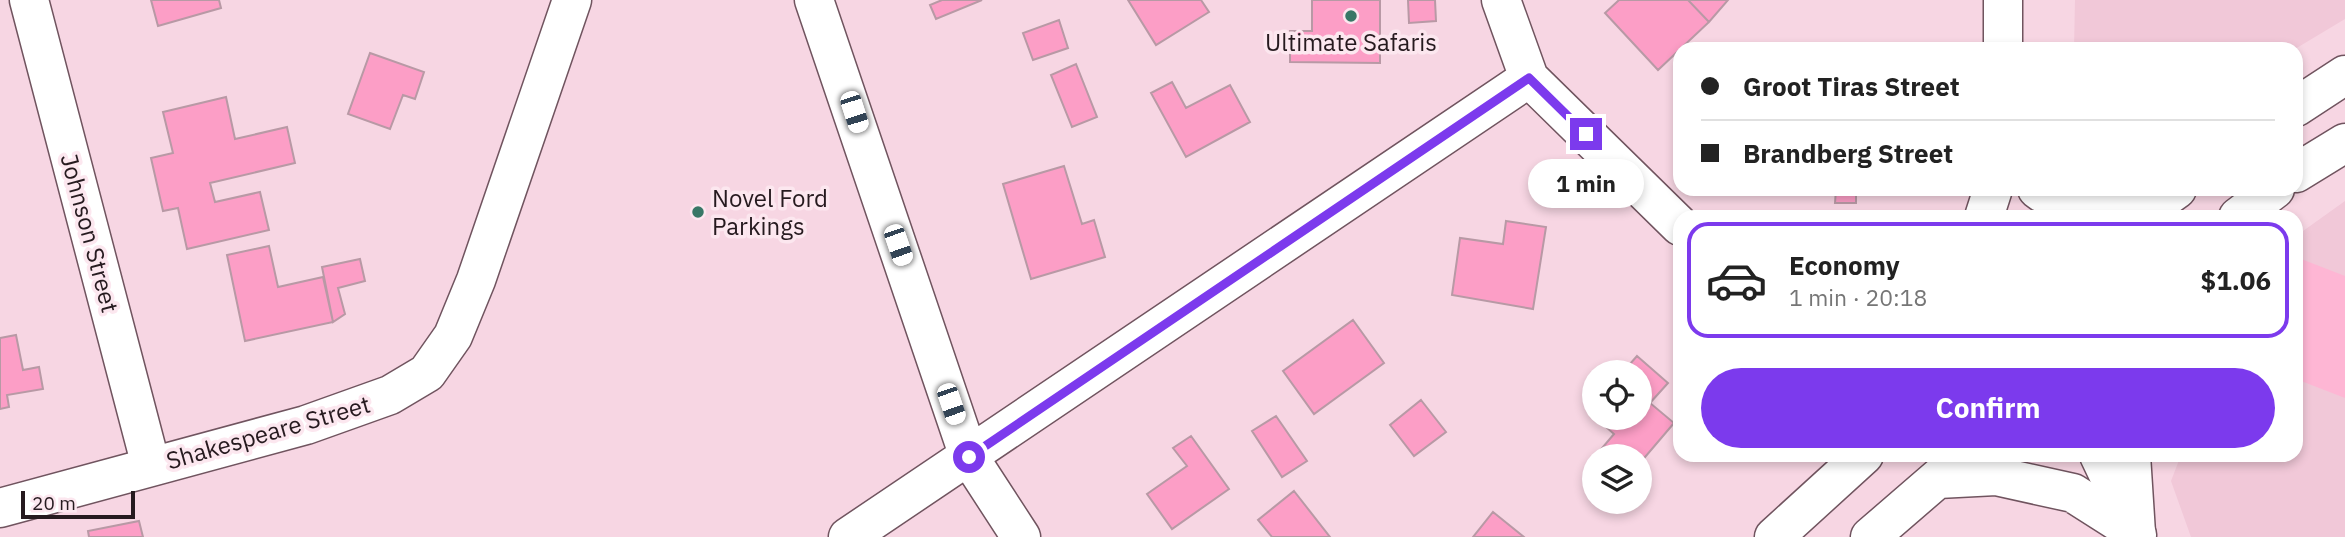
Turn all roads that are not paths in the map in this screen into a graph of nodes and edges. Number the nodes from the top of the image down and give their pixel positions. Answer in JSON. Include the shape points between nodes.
{"nodes":[{"id":1,"x":29,"y":0,"type":"edge"},
{"id":2,"x":572,"y":0,"type":"edge"},
{"id":3,"x":814,"y":0,"type":"edge"},
{"id":4,"x":1501,"y":0,"type":"edge"},
{"id":5,"x":2003,"y":0,"type":"edge"},
{"id":6,"x":2003,"y":42,"type":"edge"},
{"id":7,"x":2345,"y":75,"type":"edge"},
{"id":8,"x":1529,"y":78,"type":"junction"},
{"id":9,"x":2303,"y":102,"type":"edge"},
{"id":10,"x":2345,"y":144,"type":"edge"},
{"id":11,"x":2303,"y":169,"type":"edge"},
{"id":12,"x":2049,"y":196,"type":"edge"},
{"id":13,"x":2167,"y":196,"type":"edge"},
{"id":14,"x":2266,"y":196,"type":"edge"},
{"id":15,"x":2083,"y":210,"type":"edge"},
{"id":16,"x":2147,"y":210,"type":"edge"},
{"id":17,"x":2247,"y":210,"type":"edge"},
{"id":18,"x":1673,"y":219,"type":"edge"},
{"id":19,"x":969,"y":457,"type":"junction"},
{"id":20,"x":1831,"y":462,"type":"edge"},
{"id":21,"x":1856,"y":462,"type":"edge"},
{"id":22,"x":2102,"y":462,"type":"edge"},
{"id":23,"x":2131,"y":462,"type":"edge"},
{"id":24,"x":150,"y":467,"type":"junction"},
{"id":25,"x":1951,"y":467,"type":"edge"},
{"id":26,"x":0,"y":508,"type":"edge"},
{"id":27,"x":1788,"y":525,"type":"edge"},
{"id":28,"x":2136,"y":535,"type":"edge"},
{"id":29,"x":848,"y":537,"type":"edge"},
{"id":30,"x":1021,"y":537,"type":"edge"},
{"id":31,"x":1870,"y":537,"type":"edge"}],
"edges":[{"from":1,"to":24,"type":"street","name":"Johnson Street"},
{"from":2,"to":24,"type":"street","name":"Shakespeare Street","via":[[476,280],[453,336],[427,373],[390,395],[306,425]]},
{"from":3,"to":19,"type":"street"},
{"from":4,"to":8,"type":"street"},
{"from":5,"to":6,"type":"street"},
{"from":7,"to":9,"type":"street"},
{"from":8,"to":18,"type":"street"},
{"from":8,"to":19,"type":"street"},
{"from":10,"to":11,"type":"street"},
{"from":12,"to":15,"type":"street"},
{"from":13,"to":16,"type":"street"},
{"from":14,"to":17,"type":"street"},
{"from":19,"to":29,"type":"street"},
{"from":19,"to":30,"type":"street"},
{"from":20,"to":27,"type":"street"},
{"from":21,"to":27,"type":"street"},
{"from":22,"to":28,"type":"street"},
{"from":23,"to":28,"type":"street"},
{"from":24,"to":26,"type":"street","name":"Shakespeare Street"},
{"from":25,"to":28,"type":"street","via":[[2073,493]]},
{"from":25,"to":31,"type":"street"}]}
